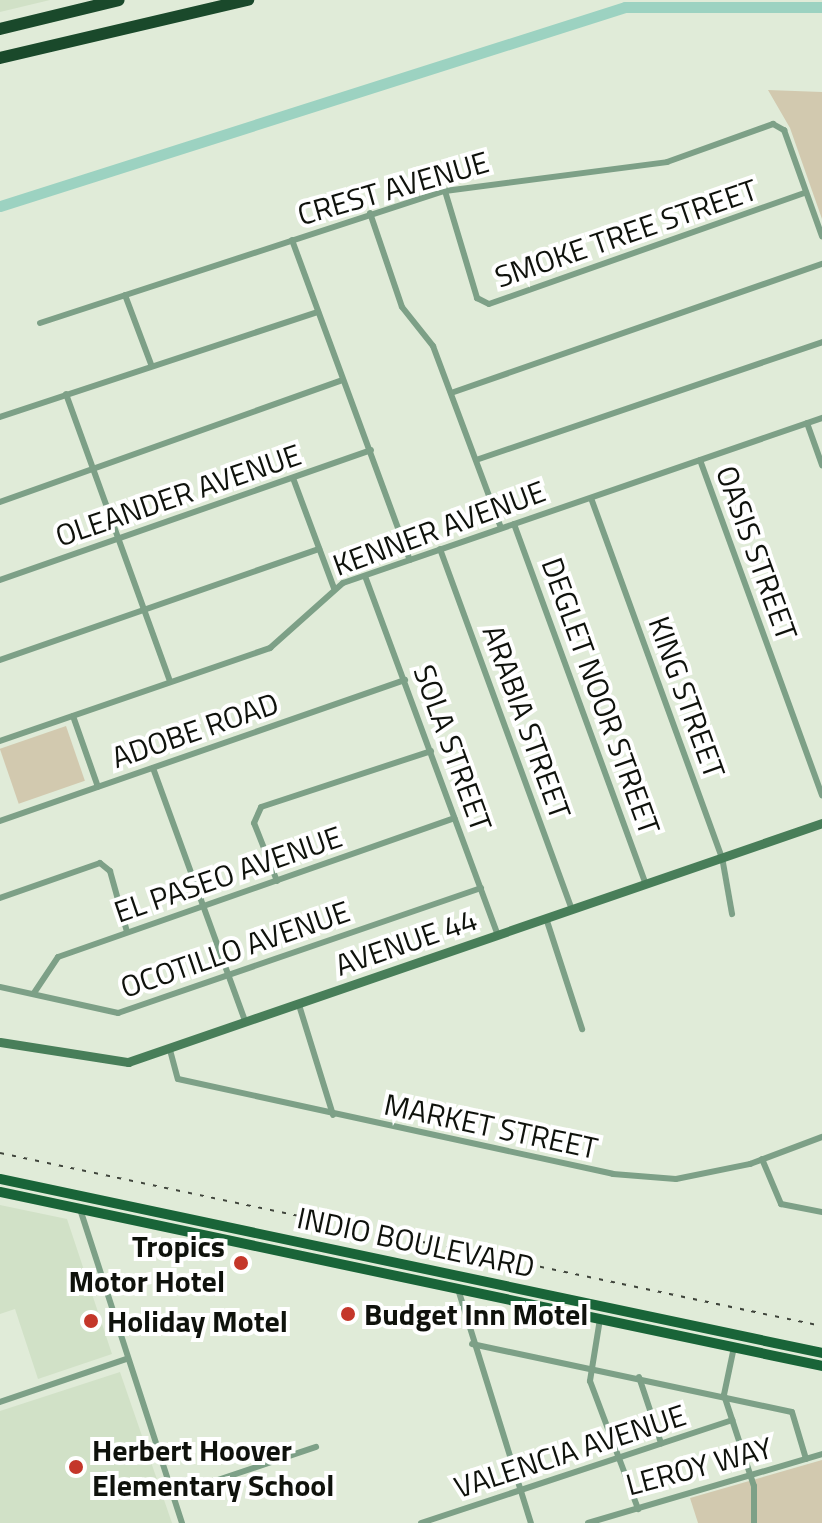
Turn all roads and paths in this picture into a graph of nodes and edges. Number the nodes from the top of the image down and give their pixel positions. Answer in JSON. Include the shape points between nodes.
{"nodes":[{"id":1,"x":119,"y":0,"type":"edge"},
{"id":2,"x":248,"y":0,"type":"edge"},
{"id":3,"x":0,"y":29,"type":"edge"},
{"id":4,"x":0,"y":58,"type":"edge"},
{"id":5,"x":445,"y":191,"type":"junction"},
{"id":6,"x":805,"y":193,"type":"junction"},
{"id":7,"x":370,"y":213,"type":"junction"},
{"id":8,"x":822,"y":236,"type":"edge"},
{"id":9,"x":292,"y":240,"type":"junction"},
{"id":10,"x":822,"y":264,"type":"edge"},
{"id":11,"x":125,"y":295,"type":"junction"},
{"id":12,"x":318,"y":312,"type":"junction"},
{"id":13,"x":40,"y":323,"type":"dead end"},
{"id":14,"x":822,"y":342,"type":"edge"},
{"id":15,"x":151,"y":364,"type":"junction"},
{"id":16,"x":343,"y":380,"type":"junction"},
{"id":17,"x":451,"y":393,"type":"junction"},
{"id":18,"x":66,"y":394,"type":"junction"},
{"id":19,"x":0,"y":417,"type":"edge"},
{"id":20,"x":822,"y":418,"type":"edge"},
{"id":21,"x":807,"y":423,"type":"junction"},
{"id":22,"x":371,"y":450,"type":"junction"},
{"id":23,"x":476,"y":460,"type":"junction"},
{"id":24,"x":700,"y":460,"type":"junction"},
{"id":25,"x":822,"y":465,"type":"edge"},
{"id":26,"x":93,"y":471,"type":"junction"},
{"id":27,"x":293,"y":478,"type":"junction"},
{"id":28,"x":591,"y":498,"type":"junction"},
{"id":29,"x":0,"y":502,"type":"edge"},
{"id":30,"x":514,"y":524,"type":"junction"},
{"id":31,"x":501,"y":528,"type":"junction"},
{"id":32,"x":118,"y":539,"type":"junction"},
{"id":33,"x":319,"y":549,"type":"junction"},
{"id":34,"x":440,"y":549,"type":"junction"},
{"id":35,"x":410,"y":560,"type":"junction"},
{"id":36,"x":365,"y":576,"type":"junction"},
{"id":37,"x":0,"y":580,"type":"edge"},
{"id":38,"x":334,"y":588,"type":"junction"},
{"id":39,"x":144,"y":610,"type":"junction"},
{"id":40,"x":0,"y":660,"type":"edge"},
{"id":41,"x":405,"y":680,"type":"junction"},
{"id":42,"x":170,"y":681,"type":"junction"},
{"id":43,"x":73,"y":716,"type":"junction"},
{"id":44,"x":0,"y":741,"type":"edge"},
{"id":45,"x":431,"y":751,"type":"junction"},
{"id":46,"x":153,"y":768,"type":"junction"},
{"id":47,"x":98,"y":787,"type":"junction"},
{"id":48,"x":822,"y":796,"type":"edge"},
{"id":49,"x":454,"y":818,"type":"junction"},
{"id":50,"x":0,"y":821,"type":"edge"},
{"id":51,"x":822,"y":823,"type":"edge"},
{"id":52,"x":722,"y":857,"type":"junction"},
{"id":53,"x":277,"y":881,"type":"junction"},
{"id":54,"x":646,"y":884,"type":"junction"},
{"id":55,"x":481,"y":888,"type":"junction"},
{"id":56,"x":0,"y":898,"type":"edge"},
{"id":57,"x":204,"y":905,"type":"junction"},
{"id":58,"x":572,"y":909,"type":"junction"},
{"id":59,"x":732,"y":914,"type":"dead end"},
{"id":60,"x":546,"y":918,"type":"junction"},
{"id":61,"x":127,"y":932,"type":"junction"},
{"id":62,"x":498,"y":935,"type":"junction"},
{"id":63,"x":230,"y":975,"type":"junction"},
{"id":64,"x":0,"y":987,"type":"edge"},
{"id":65,"x":34,"y":993,"type":"junction"},
{"id":66,"x":299,"y":1005,"type":"junction"},
{"id":67,"x":246,"y":1023,"type":"junction"},
{"id":68,"x":582,"y":1029,"type":"dead end"},
{"id":69,"x":0,"y":1042,"type":"edge"},
{"id":70,"x":170,"y":1050,"type":"junction"},
{"id":71,"x":333,"y":1115,"type":"junction"},
{"id":72,"x":822,"y":1137,"type":"edge"},
{"id":73,"x":762,"y":1159,"type":"junction"},
{"id":74,"x":0,"y":1179,"type":"edge"},
{"id":75,"x":0,"y":1192,"type":"edge"},
{"id":76,"x":62,"y":1192,"type":"junction"},
{"id":77,"x":80,"y":1209,"type":"junction"},
{"id":78,"x":144,"y":1209,"type":"junction"},
{"id":79,"x":822,"y":1212,"type":"edge"},
{"id":80,"x":444,"y":1272,"type":"junction"},
{"id":81,"x":458,"y":1289,"type":"junction"},
{"id":82,"x":526,"y":1289,"type":"junction"},
{"id":83,"x":588,"y":1303,"type":"junction"},
{"id":84,"x":600,"y":1319,"type":"junction"},
{"id":85,"x":668,"y":1320,"type":"junction"},
{"id":86,"x":721,"y":1331,"type":"junction"},
{"id":87,"x":472,"y":1344,"type":"junction"},
{"id":88,"x":734,"y":1347,"type":"junction"},
{"id":89,"x":802,"y":1348,"type":"junction"},
{"id":90,"x":822,"y":1353,"type":"edge"},
{"id":91,"x":126,"y":1359,"type":"junction"},
{"id":92,"x":822,"y":1366,"type":"edge"},
{"id":93,"x":589,"y":1367,"type":"junction"},
{"id":94,"x":639,"y":1377,"type":"junction"},
{"id":95,"x":724,"y":1395,"type":"junction"},
{"id":96,"x":0,"y":1402,"type":"edge"},
{"id":97,"x":732,"y":1420,"type":"junction"},
{"id":98,"x":661,"y":1443,"type":"junction"},
{"id":99,"x":316,"y":1447,"type":"dead end"},
{"id":100,"x":822,"y":1454,"type":"edge"},
{"id":101,"x":617,"y":1457,"type":"junction"},
{"id":102,"x":806,"y":1459,"type":"junction"},
{"id":103,"x":751,"y":1474,"type":"junction"},
{"id":104,"x":519,"y":1491,"type":"junction"},
{"id":105,"x":173,"y":1495,"type":"junction"},
{"id":106,"x":638,"y":1509,"type":"junction"},
{"id":107,"x":182,"y":1523,"type":"edge"},
{"id":108,"x":421,"y":1523,"type":"edge"},
{"id":109,"x":531,"y":1523,"type":"edge"},
{"id":110,"x":588,"y":1523,"type":"edge"},
{"id":111,"x":754,"y":1523,"type":"edge"}],
"edges":[{"from":1,"to":3,"type":"highway"},
{"from":2,"to":4,"type":"highway"},
{"from":5,"to":6,"type":"street","name":"CREST AVENUE","via":[[654,164],[764,128],[783,127]]},
{"from":5,"to":6,"type":"street","name":"SMOKE TREE STREET","via":[[477,298],[489,304]]},
{"from":5,"to":7,"type":"street","name":"CREST AVENUE"},
{"from":6,"to":8,"type":"street"},
{"from":7,"to":9,"type":"street","name":"CREST AVENUE"},
{"from":7,"to":17,"type":"street","via":[[402,307],[433,346]]},
{"from":9,"to":11,"type":"street","name":"CREST AVENUE"},
{"from":9,"to":12,"type":"street"},
{"from":10,"to":17,"type":"street"},
{"from":11,"to":13,"type":"street","name":"CREST AVENUE"},
{"from":11,"to":15,"type":"street"},
{"from":12,"to":15,"type":"street"},
{"from":12,"to":16,"type":"street"},
{"from":14,"to":23,"type":"street"},
{"from":15,"to":18,"type":"street"},
{"from":16,"to":22,"type":"street"},
{"from":16,"to":26,"type":"street"},
{"from":17,"to":23,"type":"street"},
{"from":18,"to":19,"type":"street"},
{"from":18,"to":26,"type":"street"},
{"from":20,"to":21,"type":"street","name":"KENNER AVENUE"},
{"from":21,"to":24,"type":"street","name":"KENNER AVENUE"},
{"from":21,"to":25,"type":"street"},
{"from":22,"to":27,"type":"street","name":"OLEANDER AVENUE"},
{"from":22,"to":35,"type":"street"},
{"from":23,"to":31,"type":"street"},
{"from":24,"to":28,"type":"street","name":"KENNER AVENUE"},
{"from":24,"to":48,"type":"street","name":"OASIS STREET"},
{"from":26,"to":29,"type":"street"},
{"from":26,"to":32,"type":"street"},
{"from":27,"to":32,"type":"street","name":"OLEANDER AVENUE"},
{"from":27,"to":33,"type":"street"},
{"from":28,"to":30,"type":"street","name":"KENNER AVENUE"},
{"from":28,"to":52,"type":"street","name":"KING STREET"},
{"from":30,"to":31,"type":"street","name":"KENNER AVENUE"},
{"from":30,"to":54,"type":"street","name":"DEGLET NOOR STREET"},
{"from":31,"to":34,"type":"street","name":"KENNER AVENUE"},
{"from":32,"to":37,"type":"street","name":"OLEANDER AVENUE"},
{"from":32,"to":39,"type":"street"},
{"from":33,"to":38,"type":"street"},
{"from":33,"to":39,"type":"street"},
{"from":34,"to":35,"type":"street","name":"KENNER AVENUE"},
{"from":34,"to":58,"type":"street","name":"ARABIA STREET"},
{"from":35,"to":36,"type":"street","name":"KENNER AVENUE"},
{"from":36,"to":38,"type":"street","name":"KENNER AVENUE"},
{"from":36,"to":41,"type":"street","name":"SOLA STREET"},
{"from":38,"to":42,"type":"street","name":"KENNER AVENUE","via":[[270,648]]},
{"from":39,"to":40,"type":"street"},
{"from":39,"to":42,"type":"street"},
{"from":41,"to":45,"type":"street","name":"SOLA STREET"},
{"from":41,"to":46,"type":"street","name":"ADOBE ROAD"},
{"from":42,"to":43,"type":"street","name":"KENNER AVENUE"},
{"from":43,"to":44,"type":"street","name":"KENNER AVENUE"},
{"from":43,"to":47,"type":"street"},
{"from":45,"to":49,"type":"street","name":"SOLA STREET"},
{"from":45,"to":53,"type":"street","via":[[261,807],[254,823]]},
{"from":46,"to":47,"type":"street","name":"ADOBE ROAD"},
{"from":46,"to":57,"type":"street"},
{"from":47,"to":50,"type":"street","name":"ADOBE ROAD"},
{"from":49,"to":53,"type":"street","name":"EL PASEO AVENUE"},
{"from":49,"to":55,"type":"street","name":"SOLA STREET"},
{"from":51,"to":52,"type":"street","name":"AVENUE 44"},
{"from":52,"to":54,"type":"street","name":"AVENUE 44"},
{"from":52,"to":59,"type":"street","name":"KING STREET"},
{"from":53,"to":57,"type":"street","name":"EL PASEO AVENUE"},
{"from":54,"to":58,"type":"street","name":"AVENUE 44"},
{"from":55,"to":62,"type":"street","name":"SOLA STREET"},
{"from":55,"to":63,"type":"street","name":"OCOTILLO AVENUE"},
{"from":56,"to":61,"type":"street","via":[[106,865]]},
{"from":57,"to":61,"type":"street","name":"EL PASEO AVENUE"},
{"from":57,"to":63,"type":"street"},
{"from":58,"to":60,"type":"street","name":"AVENUE 44"},
{"from":60,"to":62,"type":"street","name":"AVENUE 44"},
{"from":60,"to":68,"type":"street"},
{"from":61,"to":65,"type":"street","name":"EL PASEO AVENUE","via":[[58,957]]},
{"from":62,"to":66,"type":"street","name":"AVENUE 44"},
{"from":63,"to":65,"type":"street","name":"OCOTILLO AVENUE","via":[[118,1013]]},
{"from":63,"to":67,"type":"street"},
{"from":64,"to":65,"type":"street","name":"OCOTILLO AVENUE"},
{"from":66,"to":67,"type":"street","name":"AVENUE 44"},
{"from":66,"to":71,"type":"street"},
{"from":67,"to":70,"type":"street","name":"AVENUE 44"},
{"from":69,"to":70,"type":"street","name":"AVENUE 44","via":[[87,1060],[128,1062]]},
{"from":70,"to":71,"type":"street","name":"MARKET STREET","via":[[178,1079]]},
{"from":71,"to":73,"type":"street","name":"MARKET STREET","via":[[613,1174],[676,1179]]},
{"from":72,"to":73,"type":"street","name":"MARKET STREET"},
{"from":73,"to":79,"type":"street","via":[[781,1204]]},
{"from":74,"to":76,"type":"main road","name":"INDIO BOULEVARD"},
{"from":75,"to":77,"type":"main road","name":"INDIO BOULEVARD"},
{"from":76,"to":77,"type":"main road"},
{"from":76,"to":78,"type":"main road","name":"INDIO BOULEVARD"},
{"from":77,"to":78,"type":"main road"},
{"from":77,"to":81,"type":"main road","name":"INDIO BOULEVARD"},
{"from":77,"to":91,"type":"street"},
{"from":78,"to":80,"type":"main road","name":"INDIO BOULEVARD"},
{"from":80,"to":81,"type":"main road"},
{"from":80,"to":82,"type":"main road","name":"INDIO BOULEVARD"},
{"from":81,"to":82,"type":"main road"},
{"from":81,"to":84,"type":"main road","name":"INDIO BOULEVARD"},
{"from":81,"to":87,"type":"street"},
{"from":82,"to":83,"type":"main road","name":"INDIO BOULEVARD"},
{"from":83,"to":84,"type":"main road"},
{"from":83,"to":85,"type":"main road","name":"INDIO BOULEVARD"},
{"from":84,"to":85,"type":"main road"},
{"from":84,"to":88,"type":"main road","name":"INDIO BOULEVARD"},
{"from":84,"to":93,"type":"street"},
{"from":85,"to":86,"type":"main road","name":"INDIO BOULEVARD"},
{"from":86,"to":88,"type":"main road"},
{"from":86,"to":89,"type":"main road","name":"INDIO BOULEVARD"},
{"from":87,"to":93,"type":"street"},
{"from":87,"to":104,"type":"street"},
{"from":88,"to":89,"type":"main road"},
{"from":88,"to":92,"type":"main road","name":"INDIO BOULEVARD"},
{"from":88,"to":95,"type":"street"},
{"from":89,"to":90,"type":"main road","name":"INDIO BOULEVARD"},
{"from":91,"to":96,"type":"street"},
{"from":91,"to":105,"type":"street"},
{"from":93,"to":94,"type":"street"},
{"from":93,"to":101,"type":"street"},
{"from":94,"to":95,"type":"street"},
{"from":94,"to":98,"type":"street"},
{"from":95,"to":97,"type":"street"},
{"from":95,"to":102,"type":"street","via":[[792,1412]]},
{"from":97,"to":98,"type":"street","name":"VALENCIA AVENUE"},
{"from":97,"to":103,"type":"street"},
{"from":98,"to":101,"type":"street","name":"VALENCIA AVENUE"},
{"from":99,"to":105,"type":"street"},
{"from":100,"to":102,"type":"street","name":"LEROY WAY"},
{"from":101,"to":104,"type":"street","name":"VALENCIA AVENUE"},
{"from":101,"to":106,"type":"street"},
{"from":102,"to":103,"type":"street","name":"LEROY WAY"},
{"from":103,"to":106,"type":"street","name":"LEROY WAY"},
{"from":103,"to":111,"type":"street"},
{"from":104,"to":108,"type":"street","name":"VALENCIA AVENUE"},
{"from":104,"to":109,"type":"street"},
{"from":105,"to":107,"type":"street"},
{"from":106,"to":110,"type":"street","name":"LEROY WAY"}]}
